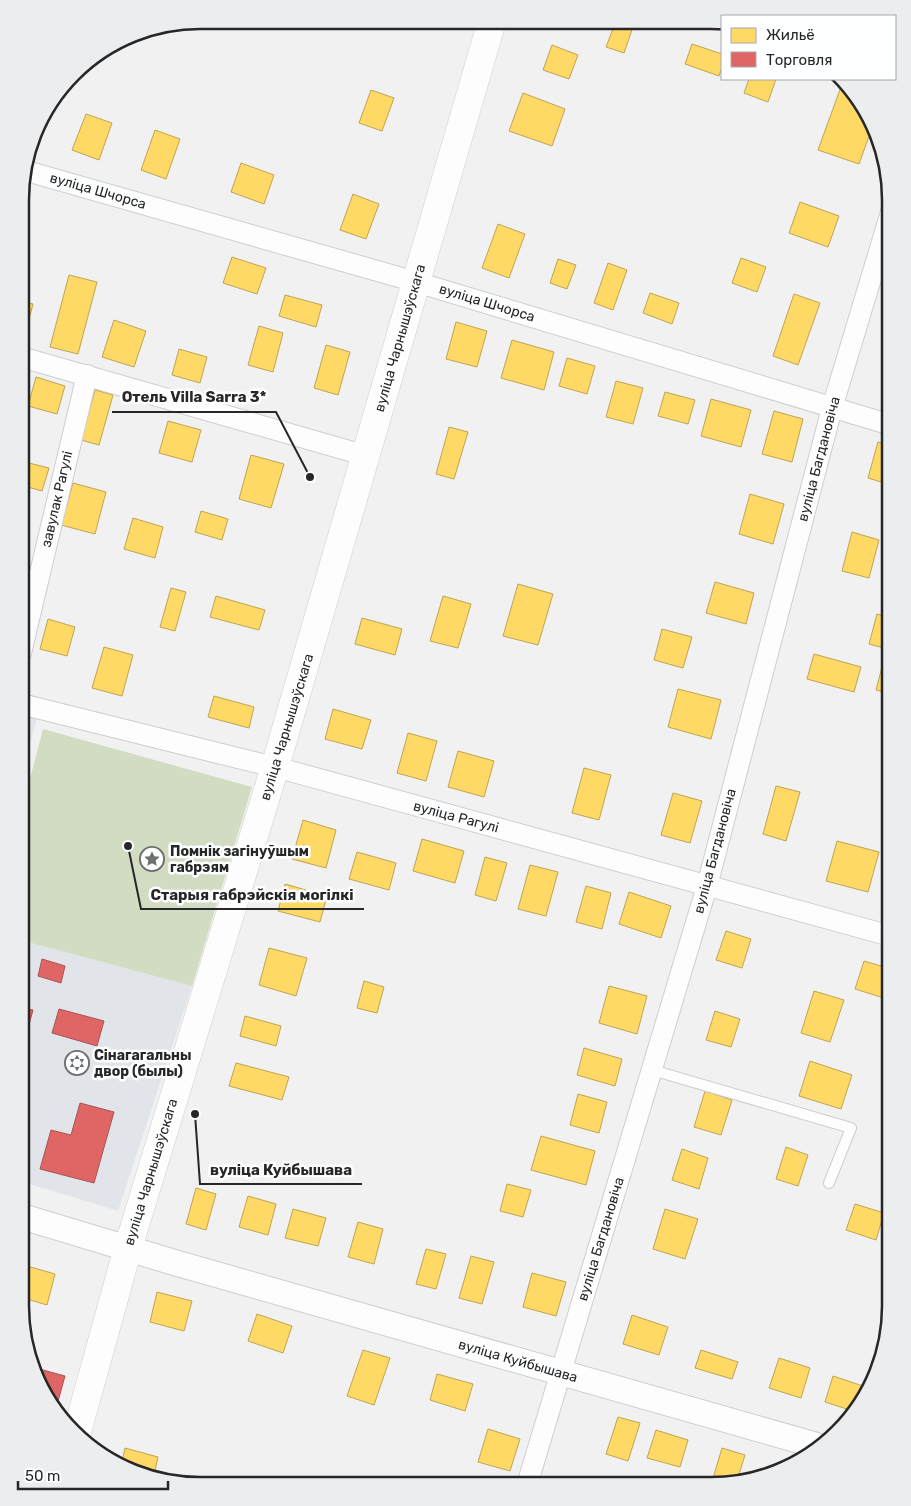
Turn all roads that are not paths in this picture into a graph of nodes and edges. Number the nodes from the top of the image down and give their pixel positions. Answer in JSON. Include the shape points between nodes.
{"nodes":[{"id":1,"x":490,"y":29,"type":"edge"},
{"id":2,"x":31,"y":172,"type":"edge"},
{"id":3,"x":882,"y":242,"type":"edge"},
{"id":4,"x":416,"y":282,"type":"junction"},
{"id":5,"x":29,"y":359,"type":"edge"},
{"id":6,"x":87,"y":375,"type":"junction"},
{"id":7,"x":832,"y":408,"type":"junction"},
{"id":8,"x":882,"y":422,"type":"edge"},
{"id":9,"x":367,"y":456,"type":"junction"},
{"id":10,"x":29,"y":619,"type":"edge"},
{"id":11,"x":29,"y":706,"type":"edge"},
{"id":12,"x":275,"y":768,"type":"junction"},
{"id":13,"x":707,"y":886,"type":"junction"},
{"id":14,"x":882,"y":934,"type":"edge"},
{"id":15,"x":652,"y":1070,"type":"junction"},
{"id":16,"x":829,"y":1183,"type":"dead end"},
{"id":17,"x":29,"y":1219,"type":"edge"},
{"id":18,"x":128,"y":1248,"type":"junction"},
{"id":19,"x":561,"y":1374,"type":"junction"},
{"id":20,"x":79,"y":1426,"type":"edge"},
{"id":21,"x":812,"y":1444,"type":"edge"},
{"id":22,"x":530,"y":1477,"type":"edge"}],
"edges":[{"from":1,"to":4,"type":"main road","name":"вуліца Чарнышэўскага"},
{"from":2,"to":4,"type":"street","name":"вуліца Шчорса"},
{"from":3,"to":7,"type":"street","name":"вуліца Багдановіча"},
{"from":4,"to":7,"type":"street","name":"вуліца Шчорса"},
{"from":4,"to":9,"type":"main road","name":"вуліца Чарнышэўскага"},
{"from":5,"to":6,"type":"street"},
{"from":6,"to":9,"type":"street"},
{"from":6,"to":10,"type":"street","name":"завулак Рагулі"},
{"from":7,"to":8,"type":"street","name":"вуліца Шчорса"},
{"from":7,"to":13,"type":"street","name":"вуліца Багдановіча"},
{"from":9,"to":12,"type":"main road","name":"вуліца Чарнышэўскага"},
{"from":11,"to":12,"type":"street","name":"вуліца Рагулі"},
{"from":12,"to":13,"type":"street","name":"вуліца Рагулі"},
{"from":12,"to":18,"type":"main road","name":"вуліца Чарнышэўскага"},
{"from":13,"to":14,"type":"street","name":"вуліца Рагулі"},
{"from":13,"to":15,"type":"street","name":"вуліца Багдановіча"},
{"from":15,"to":16,"type":"lane","via":[[851,1128]]},
{"from":15,"to":19,"type":"street","name":"вуліца Багдановіча"},
{"from":17,"to":18,"type":"street","name":"вуліца Куйбышава"},
{"from":18,"to":19,"type":"street","name":"вуліца Куйбышава"},
{"from":18,"to":20,"type":"main road","name":"вуліца Чарнышэўскага"},
{"from":19,"to":21,"type":"street","name":"вуліца Куйбышава"},
{"from":19,"to":22,"type":"street","name":"вуліца Багдановіча"}]}
